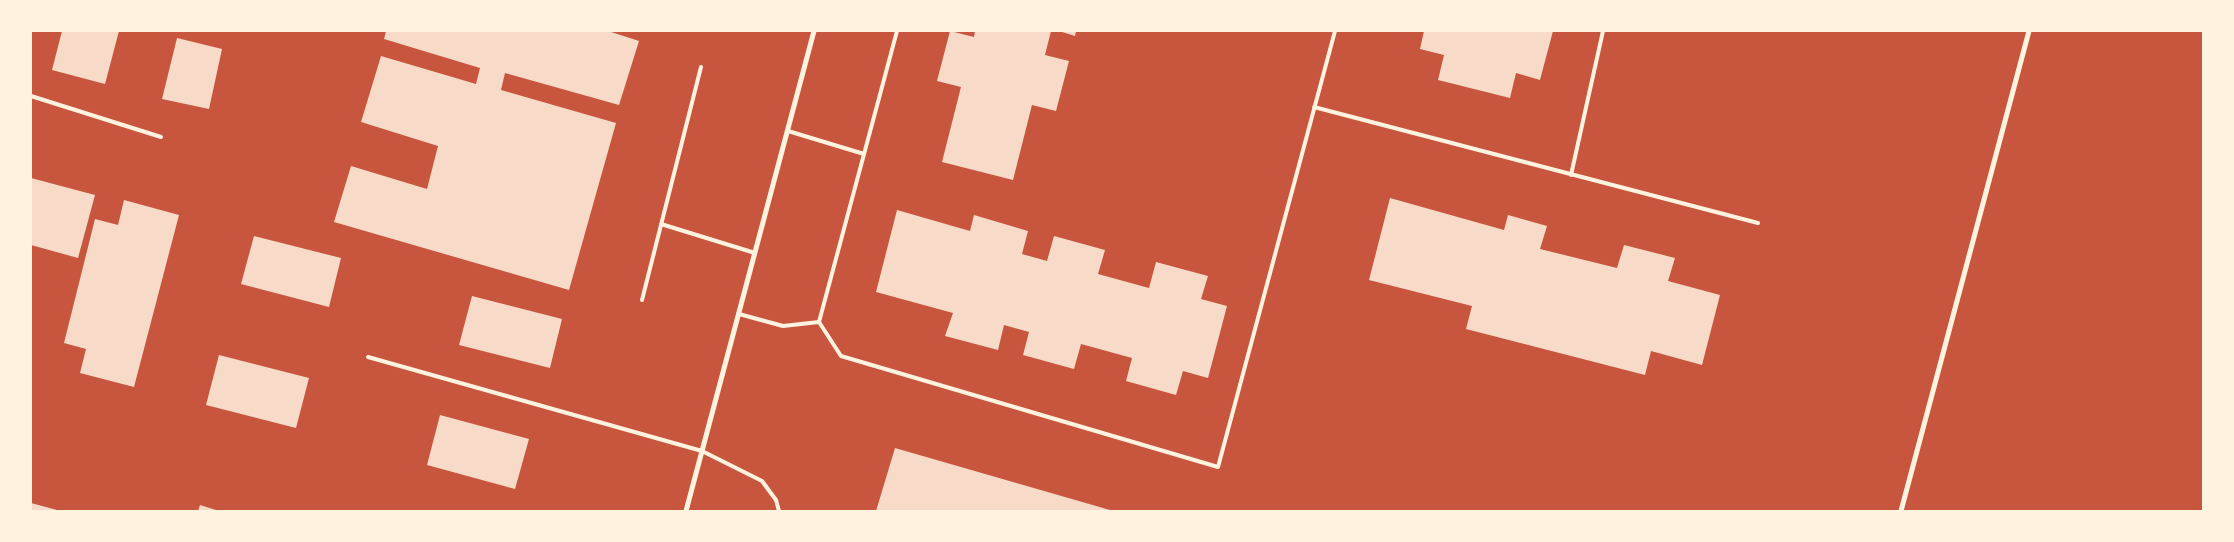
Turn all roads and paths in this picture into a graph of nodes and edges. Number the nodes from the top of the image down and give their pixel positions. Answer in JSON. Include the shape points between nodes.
{"nodes":[{"id":1,"x":814,"y":31,"type":"edge"},
{"id":2,"x":897,"y":31,"type":"edge"},
{"id":3,"x":1335,"y":31,"type":"edge"},
{"id":4,"x":1604,"y":31,"type":"edge"},
{"id":5,"x":2029,"y":31,"type":"edge"},
{"id":6,"x":701,"y":66,"type":"dead end"},
{"id":7,"x":31,"y":96,"type":"edge"},
{"id":8,"x":1314,"y":108,"type":"junction"},
{"id":9,"x":788,"y":131,"type":"junction"},
{"id":10,"x":161,"y":137,"type":"dead end"},
{"id":11,"x":864,"y":154,"type":"junction"},
{"id":12,"x":1571,"y":174,"type":"junction"},
{"id":13,"x":1758,"y":223,"type":"dead end"},
{"id":14,"x":661,"y":224,"type":"junction"},
{"id":15,"x":755,"y":253,"type":"junction"},
{"id":16,"x":642,"y":300,"type":"dead end"},
{"id":17,"x":738,"y":314,"type":"junction"},
{"id":18,"x":819,"y":322,"type":"junction"},
{"id":19,"x":368,"y":357,"type":"dead end"},
{"id":20,"x":702,"y":451,"type":"junction"},
{"id":21,"x":686,"y":511,"type":"edge"},
{"id":22,"x":779,"y":511,"type":"edge"},
{"id":23,"x":1901,"y":511,"type":"edge"}],
"edges":[{"from":1,"to":9,"type":"street"},
{"from":2,"to":11,"type":"lane"},
{"from":3,"to":8,"type":"lane"},
{"from":4,"to":12,"type":"lane"},
{"from":5,"to":23,"type":"street"},
{"from":6,"to":14,"type":"lane"},
{"from":7,"to":10,"type":"lane"},
{"from":8,"to":12,"type":"lane"},
{"from":8,"to":18,"type":"lane","via":[[1218,467],[841,356]]},
{"from":9,"to":11,"type":"lane"},
{"from":9,"to":15,"type":"street"},
{"from":11,"to":18,"type":"lane"},
{"from":12,"to":13,"type":"lane"},
{"from":14,"to":15,"type":"lane"},
{"from":14,"to":16,"type":"lane"},
{"from":15,"to":17,"type":"street"},
{"from":17,"to":18,"type":"lane","via":[[783,326]]},
{"from":17,"to":20,"type":"street"},
{"from":19,"to":20,"type":"lane"},
{"from":20,"to":21,"type":"street"},
{"from":20,"to":22,"type":"lane","via":[[762,481],[776,500]]}]}
